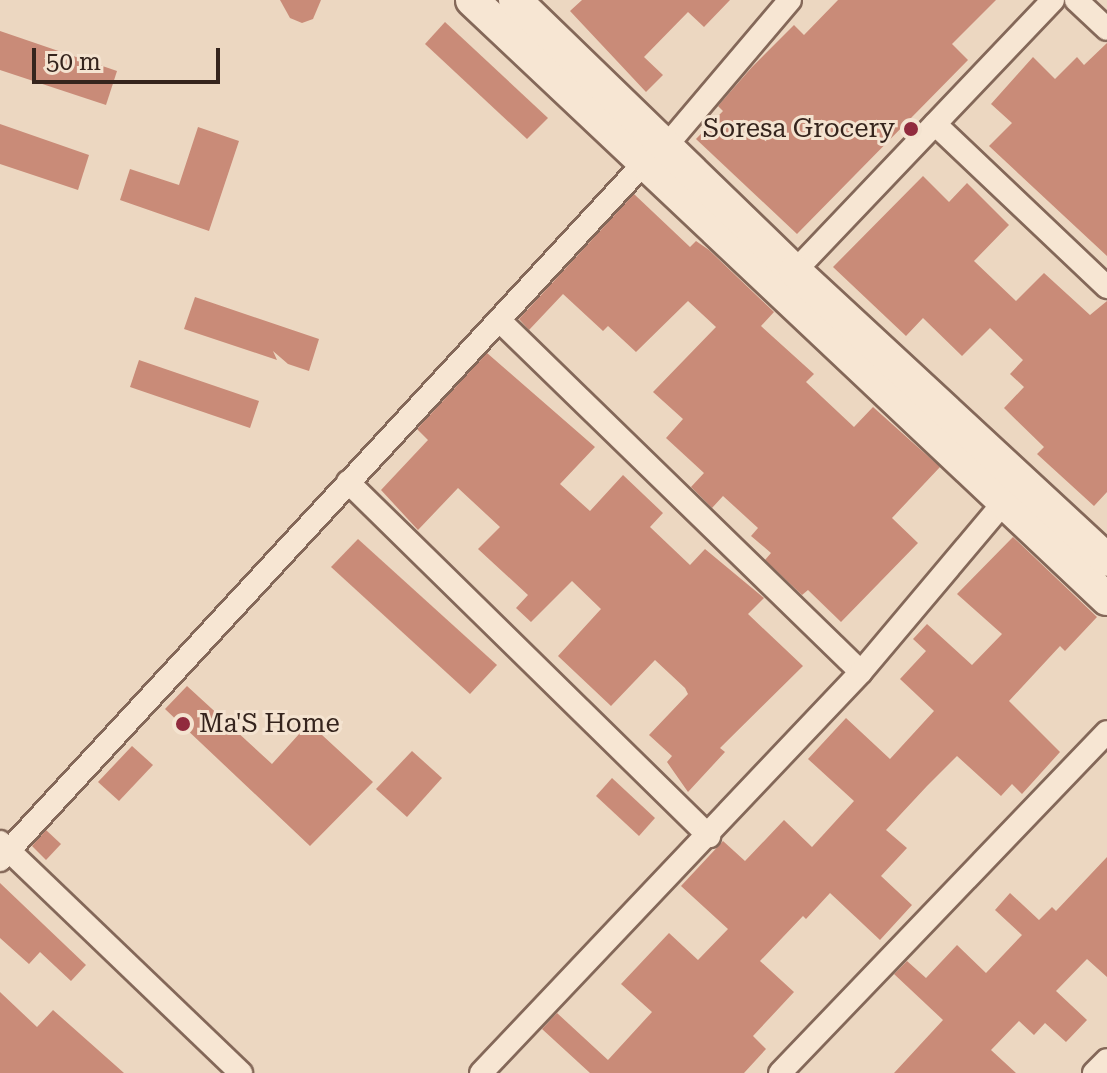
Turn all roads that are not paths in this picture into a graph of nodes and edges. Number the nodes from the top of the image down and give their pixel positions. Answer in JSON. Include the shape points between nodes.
{"nodes":[{"id":1,"x":472,"y":0,"type":"edge"},
{"id":2,"x":515,"y":0,"type":"edge"},
{"id":3,"x":790,"y":0,"type":"edge"},
{"id":4,"x":1053,"y":0,"type":"edge"},
{"id":5,"x":1076,"y":0,"type":"edge"},
{"id":6,"x":1107,"y":29,"type":"edge"},
{"id":7,"x":935,"y":124,"type":"junction"},
{"id":8,"x":655,"y":154,"type":"junction"},
{"id":9,"x":795,"y":271,"type":"junction"},
{"id":10,"x":1107,"y":287,"type":"edge"},
{"id":11,"x":499,"y":320,"type":"junction"},
{"id":12,"x":348,"y":482,"type":"junction"},
{"id":13,"x":1005,"y":501,"type":"junction"},
{"id":14,"x":1107,"y":560,"type":"edge"},
{"id":15,"x":1107,"y":599,"type":"edge"},
{"id":16,"x":861,"y":672,"type":"junction"},
{"id":17,"x":1107,"y":732,"type":"edge"},
{"id":18,"x":709,"y":836,"type":"junction"},
{"id":19,"x":3,"y":851,"type":"edge"},
{"id":20,"x":1107,"y":1060,"type":"edge"},
{"id":21,"x":241,"y":1073,"type":"edge"},
{"id":22,"x":481,"y":1073,"type":"edge"},
{"id":23,"x":780,"y":1073,"type":"edge"},
{"id":24,"x":1094,"y":1073,"type":"edge"}],
"edges":[{"from":1,"to":8,"type":"street"},
{"from":2,"to":8,"type":"street"},
{"from":3,"to":8,"type":"street"},
{"from":4,"to":7,"type":"street"},
{"from":5,"to":6,"type":"street"},
{"from":7,"to":9,"type":"street"},
{"from":7,"to":10,"type":"street"},
{"from":8,"to":9,"type":"street"},
{"from":8,"to":11,"type":"street"},
{"from":8,"to":13,"type":"street"},
{"from":9,"to":14,"type":"street"},
{"from":11,"to":12,"type":"street"},
{"from":11,"to":16,"type":"street"},
{"from":12,"to":18,"type":"street"},
{"from":12,"to":19,"type":"street"},
{"from":13,"to":15,"type":"street"},
{"from":13,"to":16,"type":"street"},
{"from":16,"to":18,"type":"street"},
{"from":17,"to":23,"type":"street"},
{"from":18,"to":22,"type":"street"},
{"from":19,"to":21,"type":"street"},
{"from":20,"to":24,"type":"street"}]}
